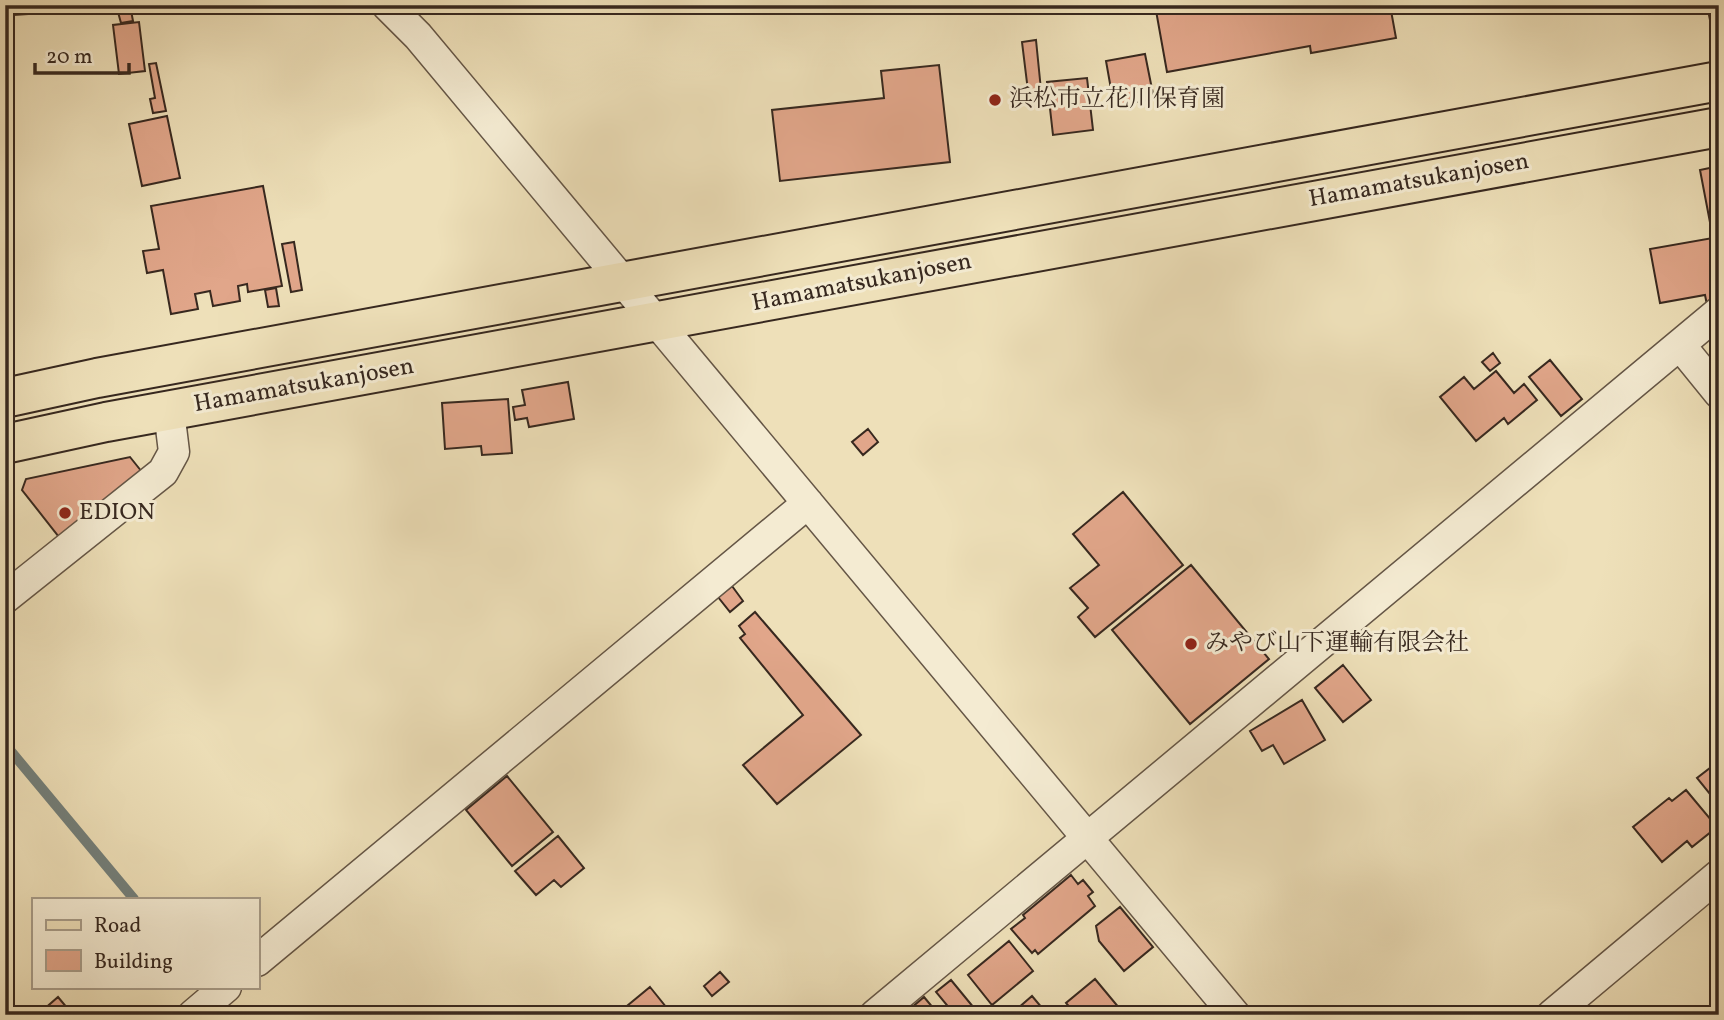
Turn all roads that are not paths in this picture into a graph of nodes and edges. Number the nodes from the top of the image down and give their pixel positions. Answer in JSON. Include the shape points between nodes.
{"nodes":[{"id":1,"x":387,"y":5,"type":"edge"},
{"id":2,"x":1719,"y":82,"type":"edge"},
{"id":3,"x":1719,"y":127,"type":"edge"},
{"id":4,"x":624,"y":283,"type":"junction"},
{"id":5,"x":1719,"y":312,"type":"edge"},
{"id":6,"x":657,"y":322,"type":"junction"},
{"id":7,"x":1680,"y":345,"type":"junction"},
{"id":8,"x":1719,"y":393,"type":"edge"},
{"id":9,"x":5,"y":398,"type":"edge"},
{"id":10,"x":169,"y":411,"type":"junction"},
{"id":11,"x":5,"y":444,"type":"edge"},
{"id":12,"x":808,"y":503,"type":"junction"},
{"id":13,"x":5,"y":598,"type":"edge"},
{"id":14,"x":1087,"y":838,"type":"junction"},
{"id":15,"x":1719,"y":875,"type":"edge"},
{"id":16,"x":259,"y":959,"type":"edge"},
{"id":17,"x":225,"y":988,"type":"edge"},
{"id":18,"x":193,"y":1015,"type":"edge"},
{"id":19,"x":875,"y":1015,"type":"edge"},
{"id":20,"x":1235,"y":1015,"type":"edge"},
{"id":21,"x":1552,"y":1015,"type":"edge"}],
"edges":[{"from":1,"to":4,"type":"street"},
{"from":2,"to":4,"type":"main road","name":"Hamamatsukanjosen"},
{"from":3,"to":6,"type":"main road","name":"Hamamatsukanjosen"},
{"from":4,"to":6,"type":"street"},
{"from":4,"to":9,"type":"main road","name":"Hamamatsukanjosen"},
{"from":5,"to":7,"type":"street"},
{"from":6,"to":10,"type":"main road","name":"Hamamatsukanjosen"},
{"from":6,"to":12,"type":"street"},
{"from":7,"to":8,"type":"street"},
{"from":7,"to":14,"type":"street"},
{"from":10,"to":11,"type":"main road","name":"Hamamatsukanjosen"},
{"from":10,"to":13,"type":"street","via":[[174,452],[163,472]]},
{"from":12,"to":14,"type":"street"},
{"from":12,"to":16,"type":"street"},
{"from":14,"to":19,"type":"street"},
{"from":14,"to":20,"type":"street"},
{"from":15,"to":21,"type":"street"},
{"from":17,"to":18,"type":"street"}]}
